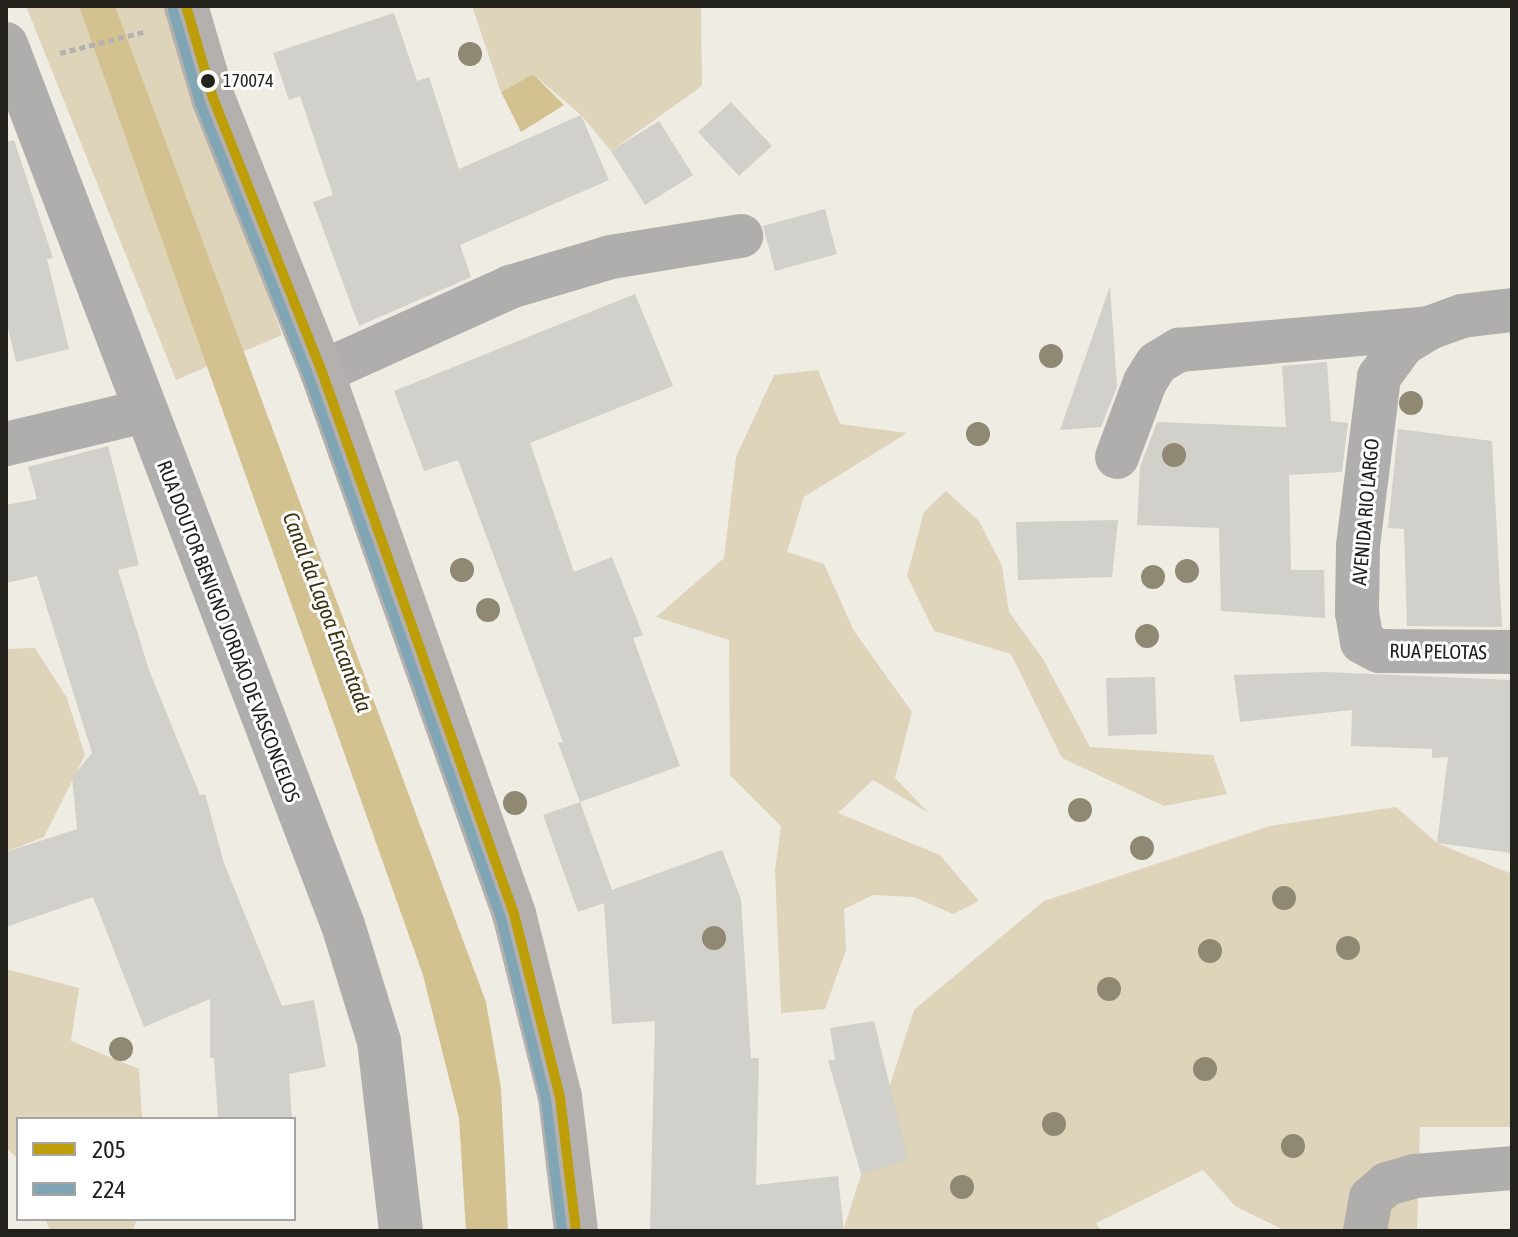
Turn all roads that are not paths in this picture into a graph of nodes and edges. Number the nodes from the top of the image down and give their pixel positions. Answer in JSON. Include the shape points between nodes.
{"nodes":[{"id":1,"x":172,"y":17,"type":"edge"},
{"id":2,"x":26,"y":51,"type":"edge"},
{"id":3,"x":741,"y":236,"type":"dead end"},
{"id":4,"x":1504,"y":310,"type":"edge"},
{"id":5,"x":1429,"y":328,"type":"junction"},
{"id":6,"x":322,"y":372,"type":"junction"},
{"id":7,"x":144,"y":411,"type":"junction"},
{"id":8,"x":6,"y":444,"type":"edge"},
{"id":9,"x":1117,"y":457,"type":"dead end"},
{"id":10,"x":1365,"y":645,"type":"joint"},
{"id":11,"x":1512,"y":652,"type":"edge"},
{"id":12,"x":1512,"y":1168,"type":"edge"},
{"id":13,"x":1368,"y":1214,"type":"edge"},
{"id":14,"x":401,"y":1231,"type":"edge"},
{"id":15,"x":576,"y":1231,"type":"edge"}],
"edges":[{"from":1,"to":6,"type":"main road","via":[[213,98]]},
{"from":2,"to":7,"type":"street","name":"RUA DOUTOR BENIGNO JORDÃO DE VASCONCELOS"},
{"from":3,"to":6,"type":"street","via":[[611,257],[510,287]]},
{"from":4,"to":5,"type":"street"},
{"from":5,"to":9,"type":"street","via":[[1179,350],[1157,363],[1145,382]]},
{"from":5,"to":10,"type":"street","name":"AVENIDA RIO LARGO","via":[[1403,344],[1379,377],[1357,560],[1357,627]]},
{"from":6,"to":15,"type":"main road","via":[[514,914],[560,1097]]},
{"from":7,"to":8,"type":"street"},
{"from":7,"to":14,"type":"street","name":"RUA DOUTOR BENIGNO JORDÃO DE VASCONCELOS","via":[[343,925],[379,1041]]},
{"from":10,"to":11,"type":"street","name":"RUA PELOTAS","via":[[1379,651]]},
{"from":12,"to":13,"type":"street","via":[[1415,1176],[1387,1184]]}]}
